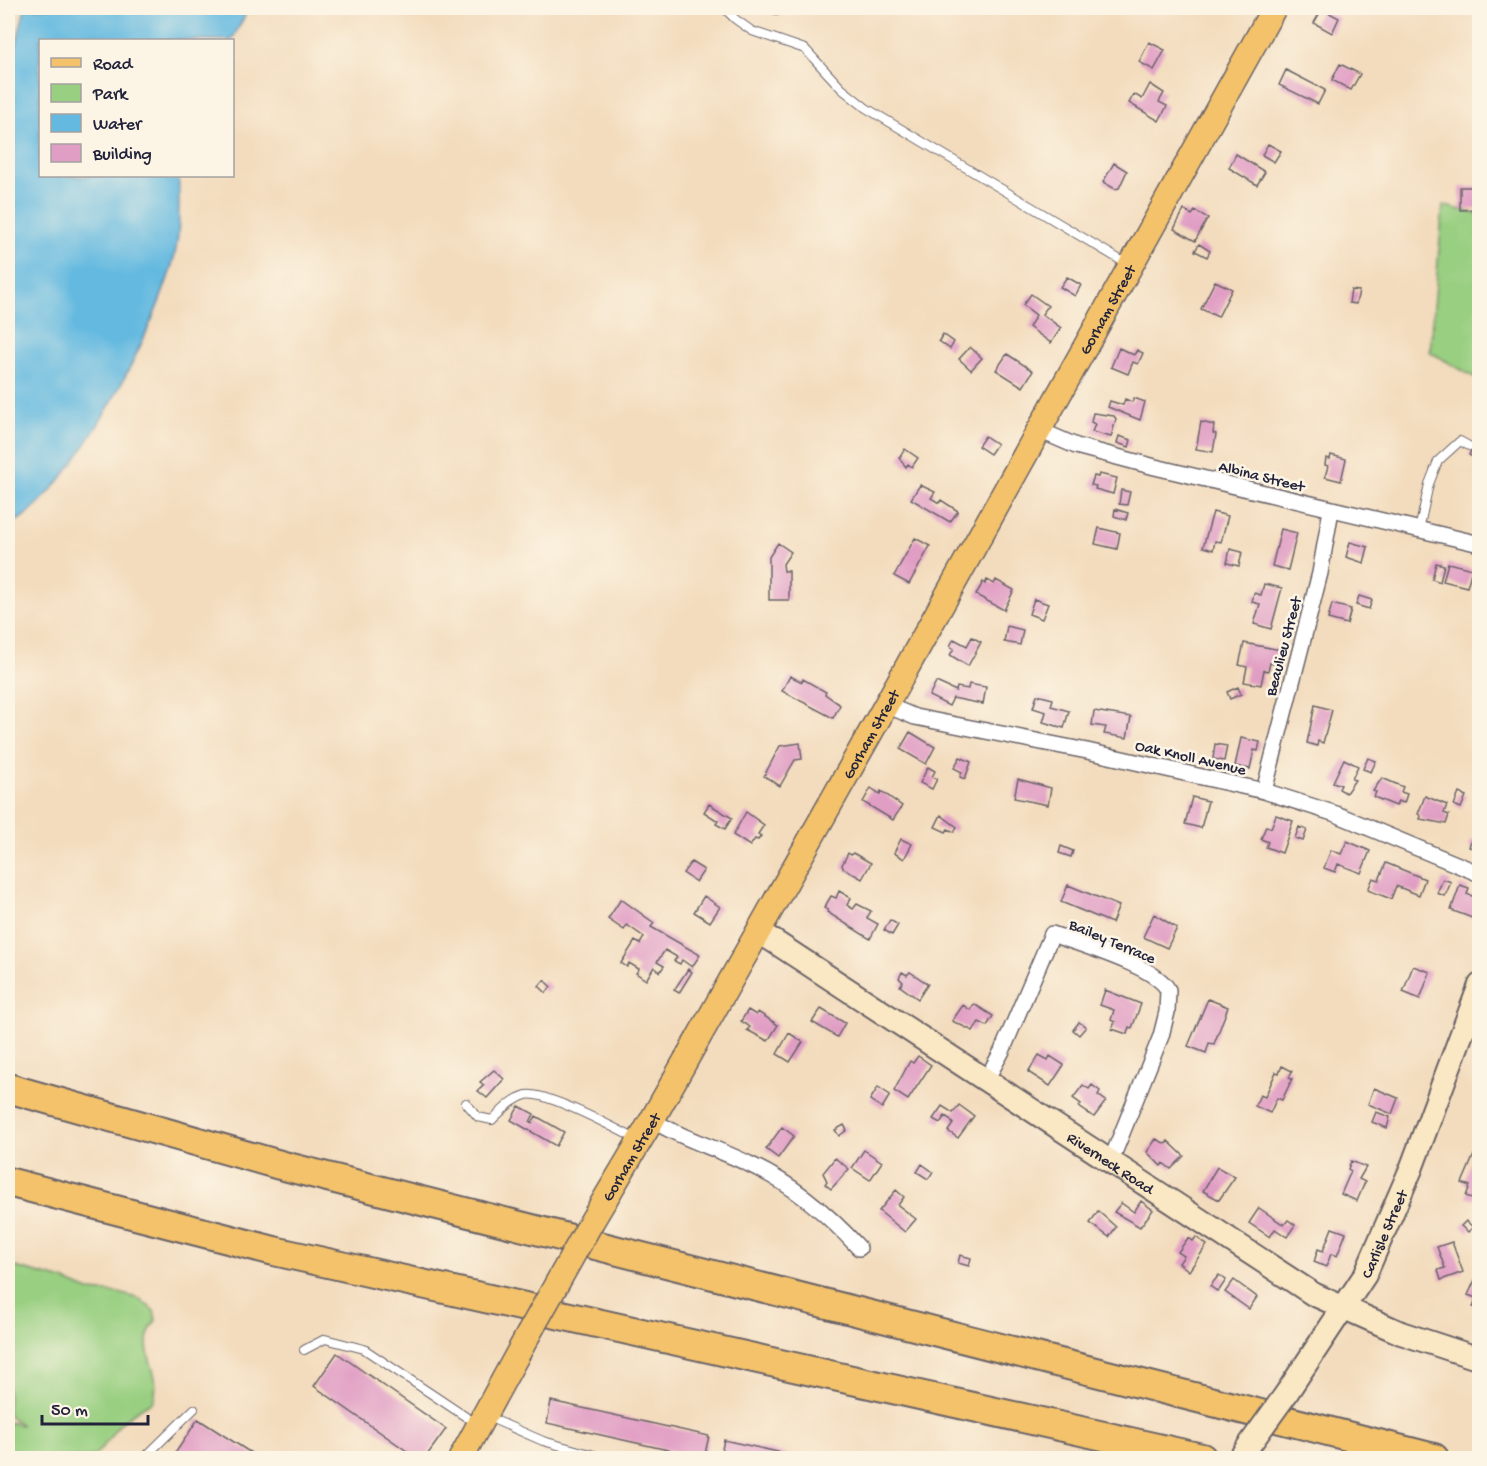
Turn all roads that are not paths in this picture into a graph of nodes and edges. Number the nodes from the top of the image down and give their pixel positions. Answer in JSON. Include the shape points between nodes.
{"nodes":[{"id":1,"x":724,"y":8,"type":"edge"},
{"id":2,"x":1274,"y":8,"type":"edge"},
{"id":3,"x":1131,"y":266,"type":"junction"},
{"id":4,"x":1039,"y":430,"type":"junction"},
{"id":5,"x":1469,"y":446,"type":"dead end"},
{"id":6,"x":1331,"y":510,"type":"junction"},
{"id":7,"x":1419,"y":530,"type":"junction"},
{"id":8,"x":1479,"y":544,"type":"edge"},
{"id":9,"x":886,"y":705,"type":"junction"},
{"id":10,"x":1264,"y":791,"type":"junction"},
{"id":11,"x":1479,"y":874,"type":"edge"},
{"id":12,"x":758,"y":931,"type":"junction"},
{"id":13,"x":1479,"y":985,"type":"edge"},
{"id":14,"x":986,"y":1080,"type":"junction"},
{"id":15,"x":8,"y":1088,"type":"edge"},
{"id":16,"x":466,"y":1102,"type":"dead end"},
{"id":17,"x":646,"y":1130,"type":"junction"},
{"id":18,"x":1110,"y":1163,"type":"junction"},
{"id":19,"x":8,"y":1182,"type":"edge"},
{"id":20,"x":859,"y":1248,"type":"dead end"},
{"id":21,"x":1344,"y":1309,"type":"junction"},
{"id":22,"x":304,"y":1350,"type":"dead end"},
{"id":23,"x":1479,"y":1359,"type":"edge"},
{"id":24,"x":194,"y":1409,"type":"dead end"},
{"id":25,"x":482,"y":1421,"type":"junction"},
{"id":26,"x":144,"y":1458,"type":"edge"},
{"id":27,"x":461,"y":1458,"type":"edge"},
{"id":28,"x":605,"y":1458,"type":"edge"},
{"id":29,"x":1202,"y":1458,"type":"edge"},
{"id":30,"x":1240,"y":1458,"type":"edge"},
{"id":31,"x":1434,"y":1458,"type":"edge"}],
"edges":[{"from":1,"to":3,"type":"lane","via":[[752,30],[805,49],[842,89],[866,108]]},
{"from":2,"to":3,"type":"main road","name":"Gorham Street"},
{"from":3,"to":4,"type":"main road","name":"Gorham Street"},
{"from":4,"to":6,"type":"street","name":"Albina Street","via":[[1076,446]]},
{"from":4,"to":9,"type":"main road","name":"Gorham Street"},
{"from":5,"to":7,"type":"lane","via":[[1461,441],[1438,461]]},
{"from":6,"to":7,"type":"street","name":"Albina Street"},
{"from":6,"to":10,"type":"street","name":"Beaulieu Street","via":[[1314,599]]},
{"from":7,"to":8,"type":"street","name":"Albina Street"},
{"from":9,"to":10,"type":"street","name":"Oak Knoll Avenue","via":[[915,717]]},
{"from":9,"to":12,"type":"main road","name":"Gorham Street"},
{"from":10,"to":11,"type":"street","name":"Oak Knoll Avenue","via":[[1336,814]]},
{"from":12,"to":14,"type":"main road","name":"Riverneck Road"},
{"from":12,"to":17,"type":"main road","name":"Gorham Street"},
{"from":13,"to":21,"type":"main road","name":"Carlisle Street","via":[[1401,1193],[1365,1275]]},
{"from":14,"to":18,"type":"main road","name":"Riverneck Road"},
{"from":14,"to":18,"type":"street","name":"Bailey Terrace","via":[[1052,934],[1153,975],[1168,990],[1165,1024]]},
{"from":15,"to":31,"type":"highway","via":[[302,1171]]},
{"from":16,"to":17,"type":"lane","via":[[478,1117],[492,1120],[514,1100],[529,1094]]},
{"from":17,"to":20,"type":"street","via":[[675,1133],[779,1180],[831,1220]]},
{"from":17,"to":25,"type":"main road","name":"Gorham Street","bridge":true},
{"from":18,"to":21,"type":"main road","name":"Riverneck Road","via":[[1295,1283]]},
{"from":19,"to":29,"type":"highway","via":[[285,1253]]},
{"from":21,"to":23,"type":"main road","name":"Riverneck Road"},
{"from":21,"to":30,"type":"main road","name":"Carlisle Street","bridge":true},
{"from":22,"to":25,"type":"lane","via":[[326,1339],[364,1349]]},
{"from":24,"to":26,"type":"lane"},
{"from":25,"to":27,"type":"main road","name":"Gorham Street"},
{"from":25,"to":28,"type":"lane"}]}
